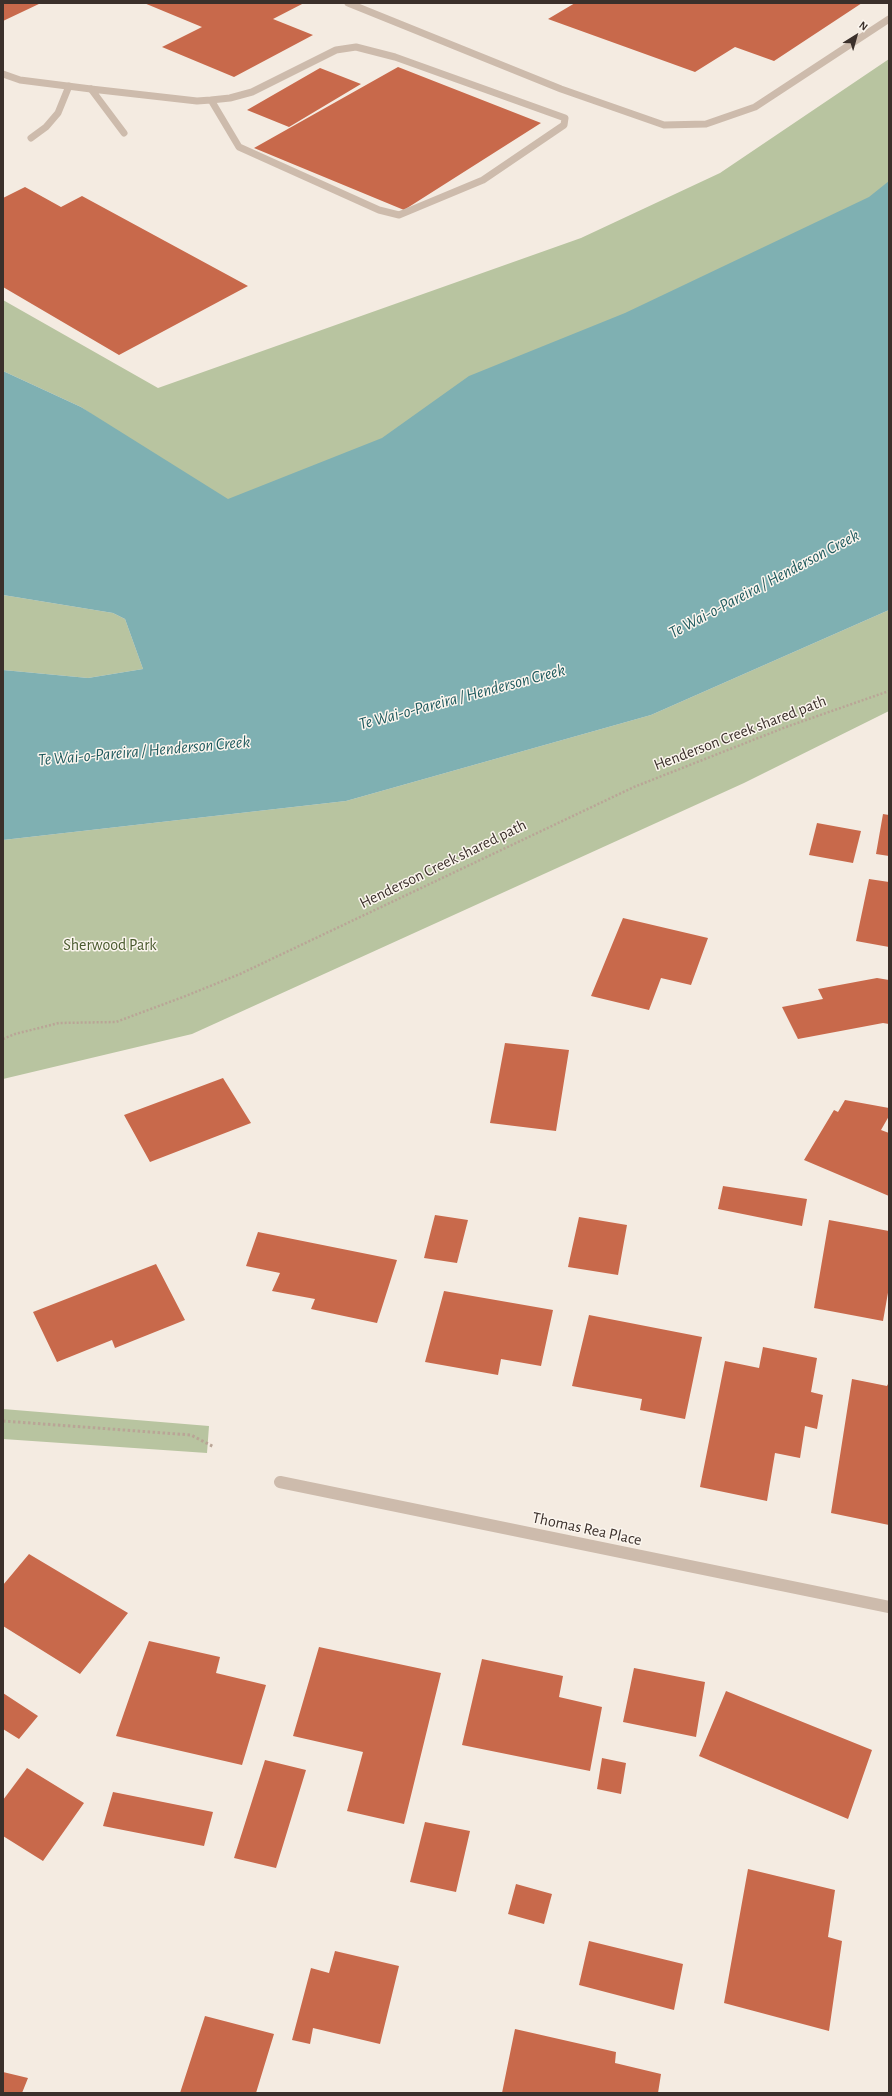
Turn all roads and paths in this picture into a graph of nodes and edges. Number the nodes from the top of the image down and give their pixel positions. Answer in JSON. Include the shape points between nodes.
{"nodes":[{"id":1,"x":348,"y":3,"type":"edge"},
{"id":2,"x":889,"y":19,"type":"edge"},
{"id":3,"x":3,"y":74,"type":"edge"},
{"id":4,"x":69,"y":86,"type":"junction"},
{"id":5,"x":91,"y":89,"type":"junction"},
{"id":6,"x":211,"y":100,"type":"junction"},
{"id":7,"x":124,"y":133,"type":"dead end"},
{"id":8,"x":31,"y":138,"type":"dead end"},
{"id":9,"x":889,"y":691,"type":"edge"},
{"id":10,"x":3,"y":1039,"type":"edge"},
{"id":11,"x":3,"y":1421,"type":"edge"},
{"id":12,"x":214,"y":1447,"type":"dead end"},
{"id":13,"x":280,"y":1482,"type":"dead end"},
{"id":14,"x":889,"y":1607,"type":"edge"}],
"edges":[{"from":1,"to":2,"type":"street","via":[[561,89],[664,125],[706,124],[755,107]]},
{"from":3,"to":4,"type":"street","via":[[20,80]]},
{"from":4,"to":5,"type":"street"},
{"from":4,"to":8,"type":"street","via":[[58,113],[46,127]]},
{"from":5,"to":6,"type":"street","via":[[197,101]]},
{"from":5,"to":7,"type":"street"},
{"from":6,"to":6,"type":"street","via":[[252,92],[336,50],[356,47],[395,57],[565,118],[564,125],[483,180],[399,215],[379,210],[239,147]]},
{"from":9,"to":10,"type":"path","name":"Henderson Creek shared path","via":[[786,727],[634,786],[240,974],[183,997],[116,1022],[59,1023]]},
{"from":11,"to":12,"type":"path","via":[[191,1435]]},
{"from":13,"to":14,"type":"street","name":"Thomas Rea Place"}]}
